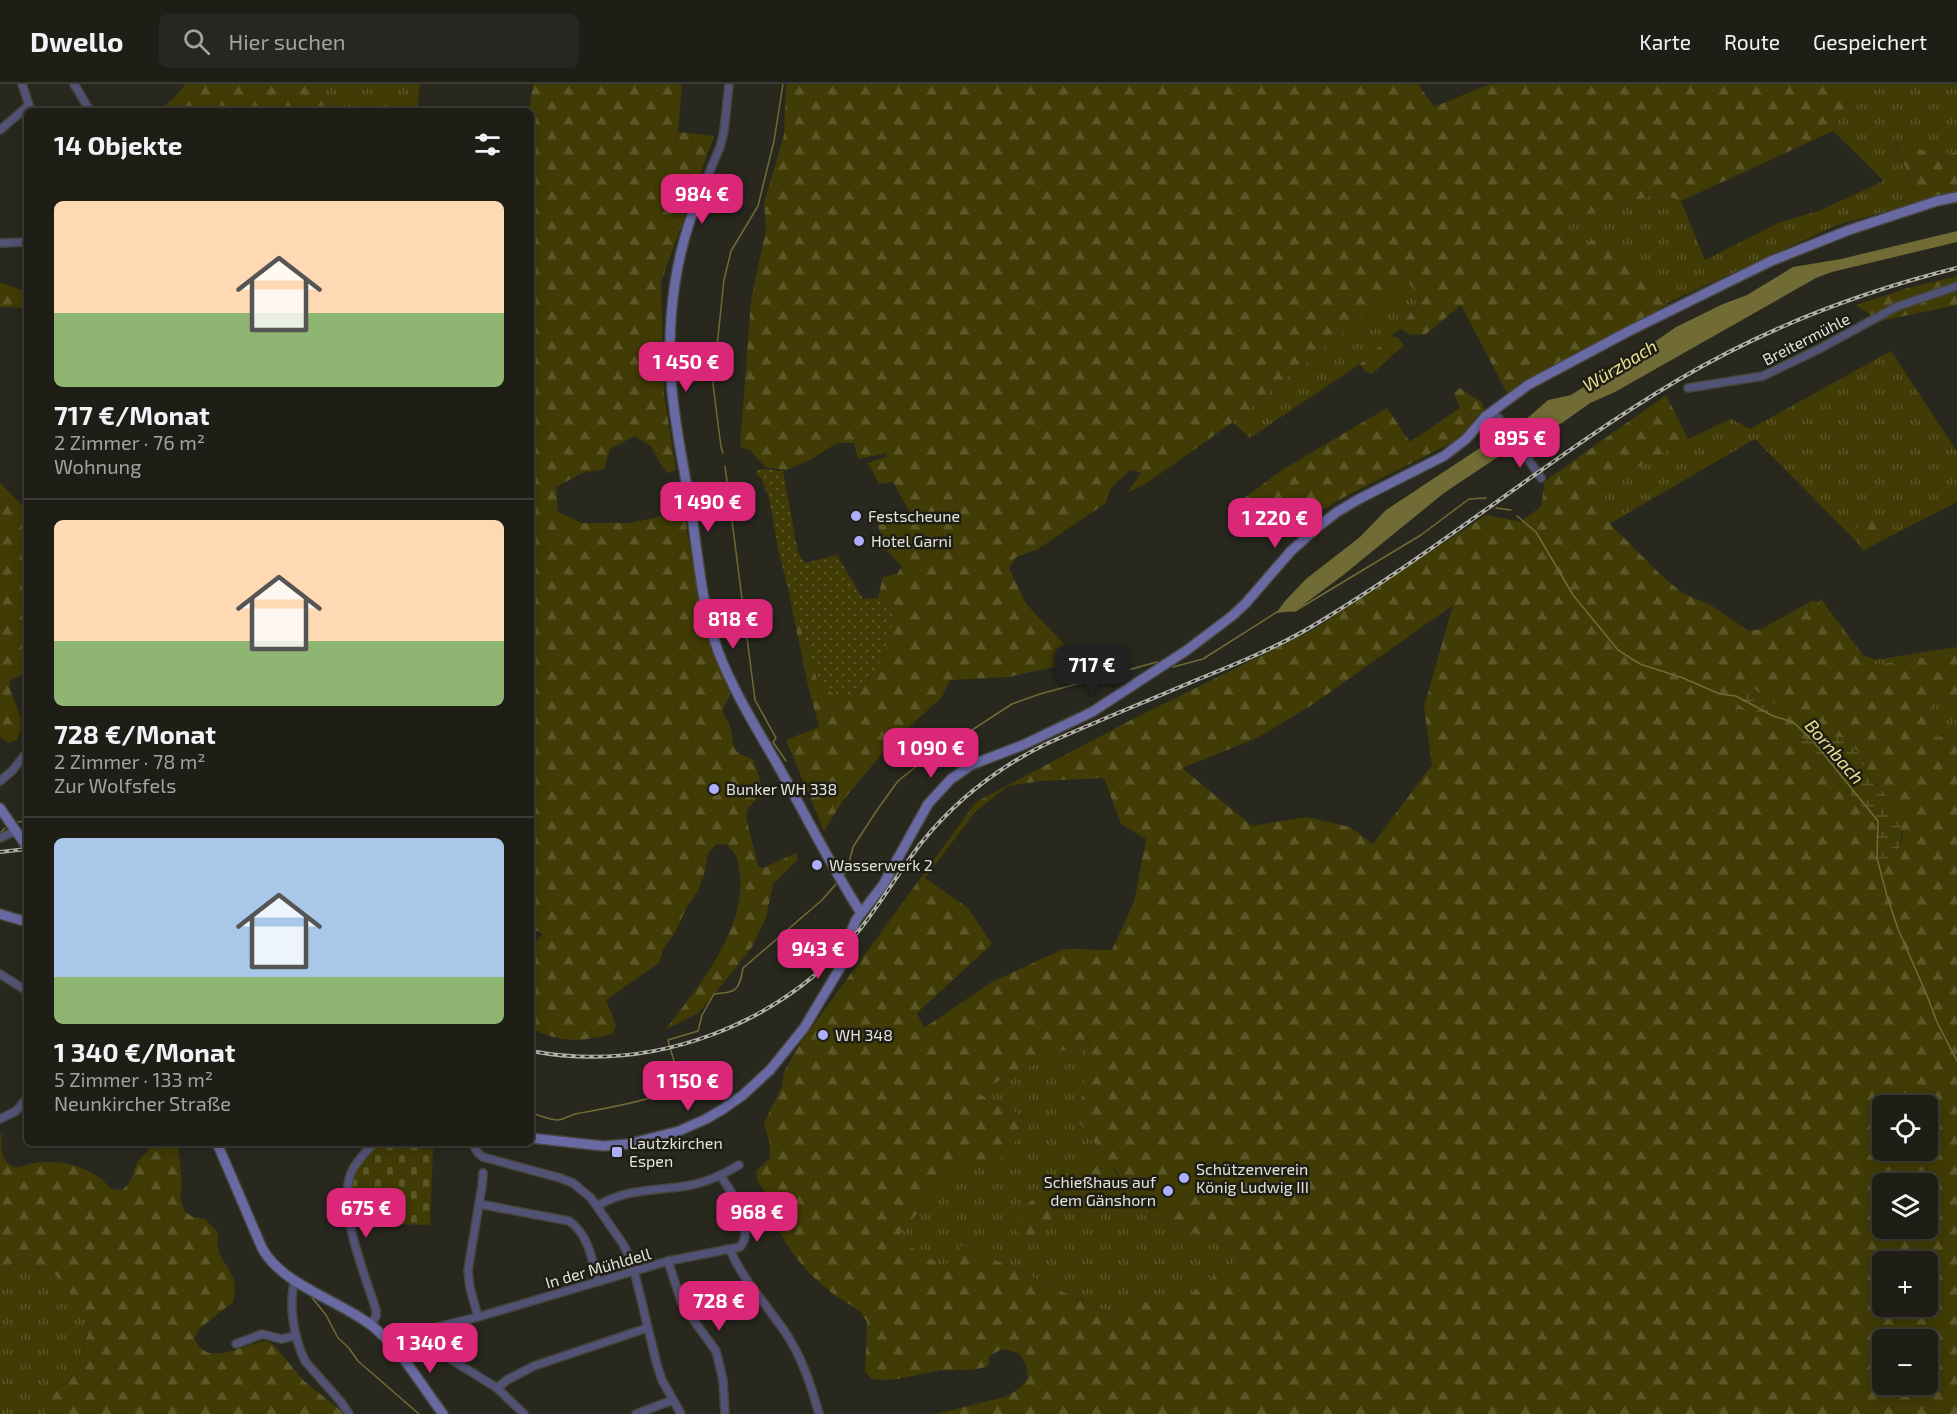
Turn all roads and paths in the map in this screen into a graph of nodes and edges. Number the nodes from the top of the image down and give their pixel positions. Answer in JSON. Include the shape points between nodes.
{"nodes":[{"id":1,"x":22,"y":84,"type":"edge"},
{"id":2,"x":74,"y":84,"type":"edge"},
{"id":3,"x":729,"y":84,"type":"edge"},
{"id":4,"x":30,"y":108,"type":"edge"},
{"id":5,"x":88,"y":108,"type":"edge"},
{"id":6,"x":24,"y":112,"type":"edge"},
{"id":7,"x":0,"y":130,"type":"edge"},
{"id":8,"x":699,"y":197,"type":"joint"},
{"id":9,"x":1957,"y":197,"type":"edge"},
{"id":10,"x":24,"y":242,"type":"edge"},
{"id":11,"x":0,"y":243,"type":"edge"},
{"id":12,"x":1957,"y":286,"type":"edge"},
{"id":13,"x":1688,"y":388,"type":"dead end"},
{"id":14,"x":1493,"y":412,"type":"junction"},
{"id":15,"x":1541,"y":478,"type":"dead end"},
{"id":16,"x":24,"y":756,"type":"edge"},
{"id":17,"x":0,"y":781,"type":"edge"},
{"id":18,"x":0,"y":807,"type":"edge"},
{"id":19,"x":16,"y":831,"type":"junction"},
{"id":20,"x":0,"y":838,"type":"edge"},
{"id":21,"x":24,"y":843,"type":"edge"},
{"id":22,"x":861,"y":913,"type":"junction"},
{"id":23,"x":0,"y":914,"type":"edge"},
{"id":24,"x":24,"y":921,"type":"edge"},
{"id":25,"x":0,"y":974,"type":"edge"},
{"id":26,"x":24,"y":989,"type":"edge"},
{"id":27,"x":24,"y":1102,"type":"edge"},
{"id":28,"x":0,"y":1119,"type":"edge"},
{"id":29,"x":534,"y":1138,"type":"edge"},
{"id":30,"x":218,"y":1146,"type":"edge"},
{"id":31,"x":371,"y":1146,"type":"edge"},
{"id":32,"x":474,"y":1146,"type":"edge"},
{"id":33,"x":739,"y":1165,"type":"dead end"},
{"id":34,"x":483,"y":1173,"type":"dead end"},
{"id":35,"x":720,"y":1175,"type":"junction"},
{"id":36,"x":479,"y":1204,"type":"junction"},
{"id":37,"x":597,"y":1206,"type":"junction"},
{"id":38,"x":730,"y":1250,"type":"junction"},
{"id":39,"x":668,"y":1262,"type":"junction"},
{"id":40,"x":635,"y":1272,"type":"junction"},
{"id":41,"x":295,"y":1280,"type":"junction"},
{"id":42,"x":598,"y":1282,"type":"junction"},
{"id":43,"x":477,"y":1317,"type":"junction"},
{"id":44,"x":371,"y":1325,"type":"junction"},
{"id":45,"x":647,"y":1328,"type":"junction"},
{"id":46,"x":435,"y":1329,"type":"junction"},
{"id":47,"x":295,"y":1336,"type":"junction"},
{"id":48,"x":390,"y":1343,"type":"junction"},
{"id":49,"x":236,"y":1344,"type":"dead end"},
{"id":50,"x":497,"y":1388,"type":"junction"},
{"id":51,"x":673,"y":1400,"type":"junction"},
{"id":52,"x":349,"y":1414,"type":"edge"},
{"id":53,"x":443,"y":1414,"type":"edge"},
{"id":54,"x":524,"y":1414,"type":"edge"},
{"id":55,"x":636,"y":1414,"type":"edge"},
{"id":56,"x":681,"y":1414,"type":"edge"},
{"id":57,"x":725,"y":1414,"type":"edge"},
{"id":58,"x":819,"y":1414,"type":"edge"}],
"edges":[{"from":1,"to":4,"type":"street"},
{"from":2,"to":5,"type":"street"},
{"from":3,"to":8,"type":"street","via":[[720,147]]},
{"from":6,"to":7,"type":"street"},
{"from":8,"to":22,"type":"main road","via":[[681,246],[670,357],[677,432],[706,608],[718,650],[736,690]]},
{"from":9,"to":14,"type":"main road","via":[[1849,230],[1771,261],[1549,374]]},
{"from":10,"to":11,"type":"street"},
{"from":12,"to":13,"type":"street","name":"Breitermühle","via":[[1896,307],[1763,376]]},
{"from":14,"to":15,"type":"street"},
{"from":14,"to":22,"type":"main road","via":[[1444,456],[1337,512],[1291,551],[1232,616],[1187,650],[1083,717],[971,765],[951,778],[928,804],[883,885]]},
{"from":16,"to":17,"type":"street"},
{"from":18,"to":19,"type":"main road"},
{"from":19,"to":20,"type":"street"},
{"from":19,"to":21,"type":"main road"},
{"from":22,"to":29,"type":"main road","via":[[840,968],[791,1045],[770,1070],[729,1104],[693,1125],[616,1146]]},
{"from":23,"to":24,"type":"main road"},
{"from":25,"to":26,"type":"street"},
{"from":27,"to":28,"type":"street"},
{"from":30,"to":41,"type":"main road","via":[[267,1256]]},
{"from":31,"to":44,"type":"street","via":[[352,1171],[348,1194],[354,1245],[376,1310]]},
{"from":32,"to":37,"type":"street","via":[[483,1156],[573,1183]]},
{"from":33,"to":35,"type":"street"},
{"from":34,"to":36,"type":"street"},
{"from":35,"to":37,"type":"street","via":[[697,1184],[632,1192]]},
{"from":35,"to":38,"type":"street","via":[[739,1204],[746,1235],[740,1247]]},
{"from":36,"to":42,"type":"street","via":[[569,1221],[585,1239]]},
{"from":36,"to":43,"type":"street","via":[[468,1270]]},
{"from":37,"to":40,"type":"street","via":[[623,1244]]},
{"from":38,"to":39,"type":"street","name":"In der Mühldell"},
{"from":38,"to":58,"type":"street","via":[[800,1358]]},
{"from":39,"to":40,"type":"street","name":"In der Mühldell"},
{"from":39,"to":57,"type":"street","via":[[682,1304],[716,1351]]},
{"from":40,"to":42,"type":"street","name":"In der Mühldell"},
{"from":40,"to":45,"type":"street"},
{"from":41,"to":44,"type":"main road"},
{"from":41,"to":47,"type":"street"},
{"from":42,"to":43,"type":"street","name":"In der Mühldell"},
{"from":43,"to":46,"type":"street","name":"In der Mühldell"},
{"from":44,"to":48,"type":"main road"},
{"from":45,"to":50,"type":"street","via":[[534,1366]]},
{"from":45,"to":51,"type":"street","via":[[657,1365]]},
{"from":46,"to":48,"type":"street","name":"In der Mühldell","via":[[404,1335]]},
{"from":46,"to":50,"type":"street","via":[[444,1355]]},
{"from":47,"to":49,"type":"street","via":[[281,1339],[262,1334]]},
{"from":47,"to":52,"type":"street","via":[[305,1361]]},
{"from":48,"to":53,"type":"main road"},
{"from":50,"to":54,"type":"street"},
{"from":51,"to":55,"type":"street"},
{"from":51,"to":56,"type":"street"}]}
